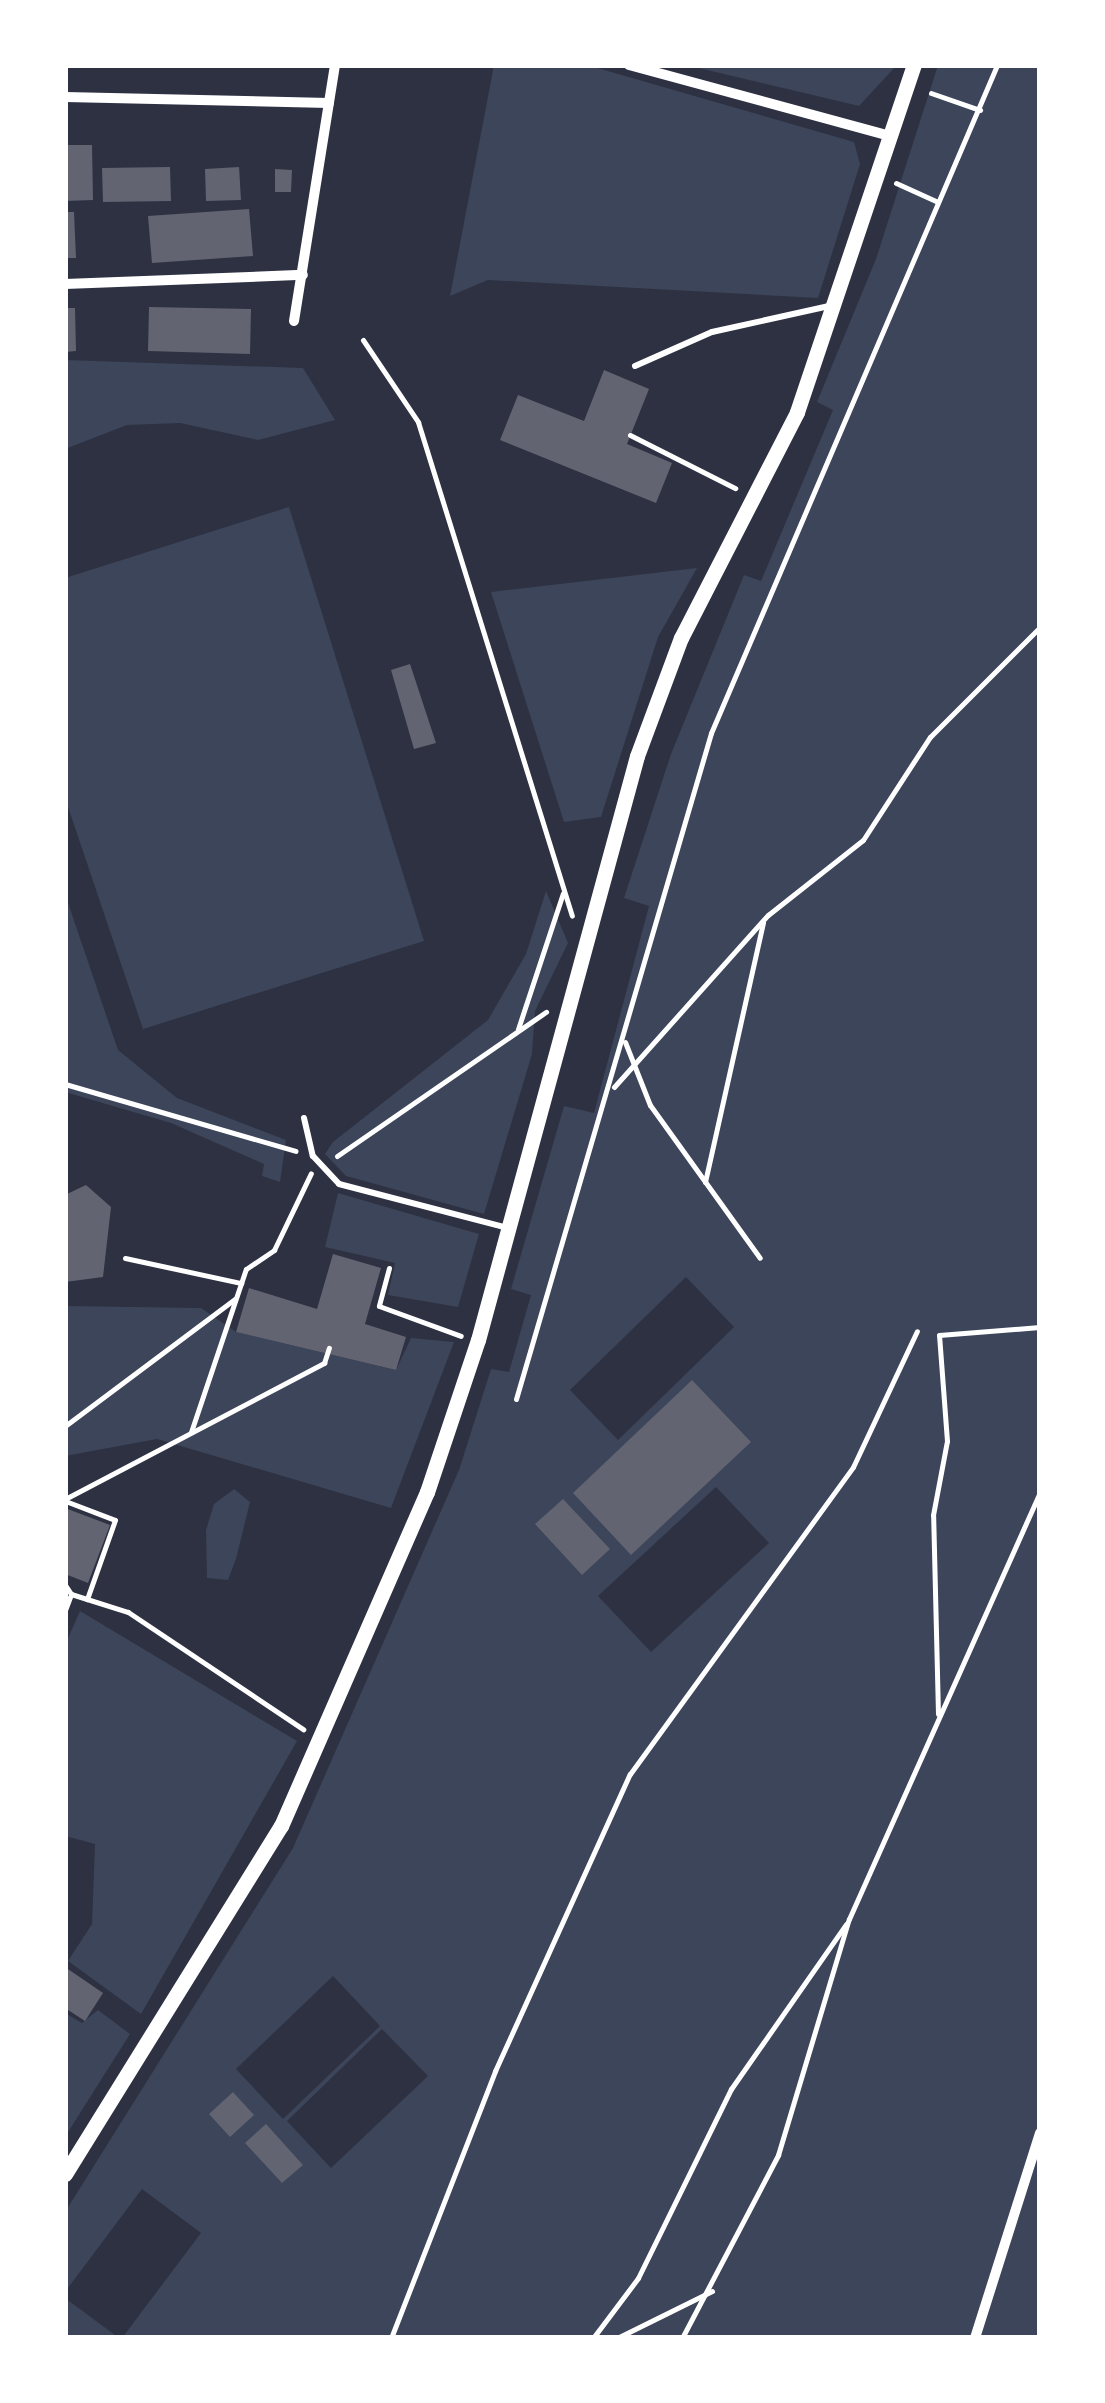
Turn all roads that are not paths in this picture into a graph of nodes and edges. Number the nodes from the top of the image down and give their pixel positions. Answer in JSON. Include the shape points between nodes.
{"nodes":[{"id":1,"x":335,"y":65,"type":"edge"},
{"id":2,"x":629,"y":65,"type":"edge"},
{"id":3,"x":914,"y":65,"type":"edge"},
{"id":4,"x":65,"y":96,"type":"edge"},
{"id":5,"x":329,"y":103,"type":"junction"},
{"id":6,"x":891,"y":136,"type":"junction"},
{"id":7,"x":303,"y":275,"type":"junction"},
{"id":8,"x":65,"y":284,"type":"edge"},
{"id":9,"x":835,"y":304,"type":"junction"},
{"id":10,"x":294,"y":321,"type":"dead end"},
{"id":11,"x":634,"y":366,"type":"dead end"},
{"id":12,"x":304,"y":1118,"type":"dead end"},
{"id":13,"x":509,"y":1228,"type":"junction"},
{"id":14,"x":1040,"y":2132,"type":"edge"},
{"id":15,"x":65,"y":2174,"type":"edge"},
{"id":16,"x":975,"y":2338,"type":"edge"}],
"edges":[{"from":1,"to":5,"type":"street"},
{"from":2,"to":6,"type":"street"},
{"from":3,"to":6,"type":"street"},
{"from":4,"to":5,"type":"street"},
{"from":5,"to":7,"type":"street"},
{"from":6,"to":9,"type":"street"},
{"from":7,"to":8,"type":"street"},
{"from":7,"to":10,"type":"street"},
{"from":9,"to":11,"type":"lane","via":[[712,332]]},
{"from":9,"to":13,"type":"street","via":[[784,446],[689,621],[636,756]]},
{"from":12,"to":13,"type":"lane","via":[[312,1156],[339,1184]]},
{"from":13,"to":15,"type":"street","via":[[427,1492],[320,1744],[212,1948]]},
{"from":14,"to":16,"type":"street"}]}
